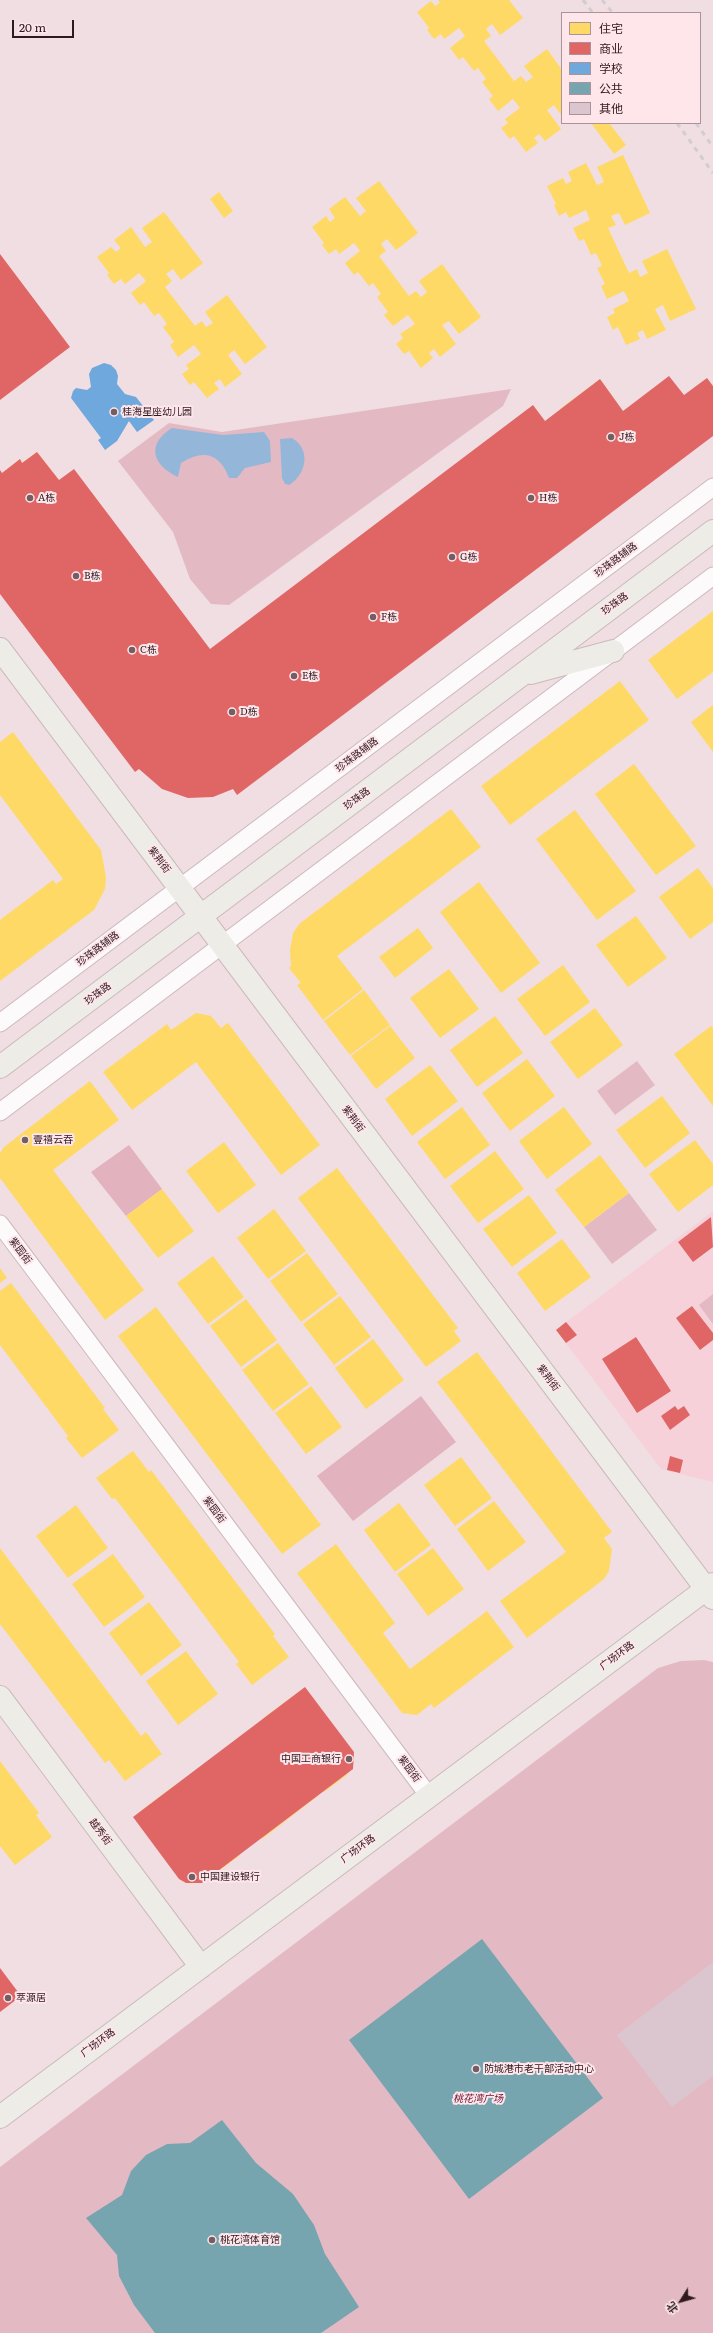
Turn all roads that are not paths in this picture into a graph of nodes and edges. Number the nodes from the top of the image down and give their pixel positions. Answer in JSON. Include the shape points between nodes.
{"nodes":[{"id":1,"x":713,"y":487,"type":"edge"},
{"id":2,"x":713,"y":531,"type":"edge"},
{"id":3,"x":713,"y":576,"type":"edge"},
{"id":4,"x":0,"y":649,"type":"edge"},
{"id":5,"x":613,"y":651,"type":"junction"},
{"id":6,"x":520,"y":676,"type":"junction"},
{"id":7,"x":180,"y":888,"type":"junction"},
{"id":8,"x":201,"y":916,"type":"junction"},
{"id":9,"x":222,"y":944,"type":"junction"},
{"id":10,"x":0,"y":1022,"type":"edge"},
{"id":11,"x":0,"y":1067,"type":"edge"},
{"id":12,"x":0,"y":1112,"type":"edge"},
{"id":13,"x":0,"y":1224,"type":"edge"},
{"id":14,"x":711,"y":1590,"type":"edge"},
{"id":15,"x":0,"y":1697,"type":"edge"},
{"id":16,"x":429,"y":1796,"type":"junction"},
{"id":17,"x":201,"y":1967,"type":"junction"},
{"id":18,"x":0,"y":2117,"type":"edge"}],
"edges":[{"from":1,"to":7,"type":"street","name":"珍珠路辅路"},
{"from":2,"to":6,"type":"street","name":"珍珠路"},
{"from":3,"to":5,"type":"street"},
{"from":4,"to":7,"type":"street","name":"紫荆街"},
{"from":5,"to":6,"type":"street"},
{"from":5,"to":9,"type":"street"},
{"from":6,"to":8,"type":"street","name":"珍珠路"},
{"from":7,"to":8,"type":"street","name":"紫荆街"},
{"from":7,"to":10,"type":"street","name":"珍珠路辅路"},
{"from":8,"to":9,"type":"street","name":"紫荆街"},
{"from":8,"to":11,"type":"street","name":"珍珠路"},
{"from":9,"to":12,"type":"street"},
{"from":9,"to":14,"type":"street","name":"紫荆街"},
{"from":13,"to":16,"type":"street","name":"紫园街"},
{"from":14,"to":16,"type":"street","name":"广场环路"},
{"from":15,"to":17,"type":"street","name":"越秀街"},
{"from":16,"to":17,"type":"street","name":"广场环路"},
{"from":17,"to":18,"type":"street","name":"广场环路"}]}
